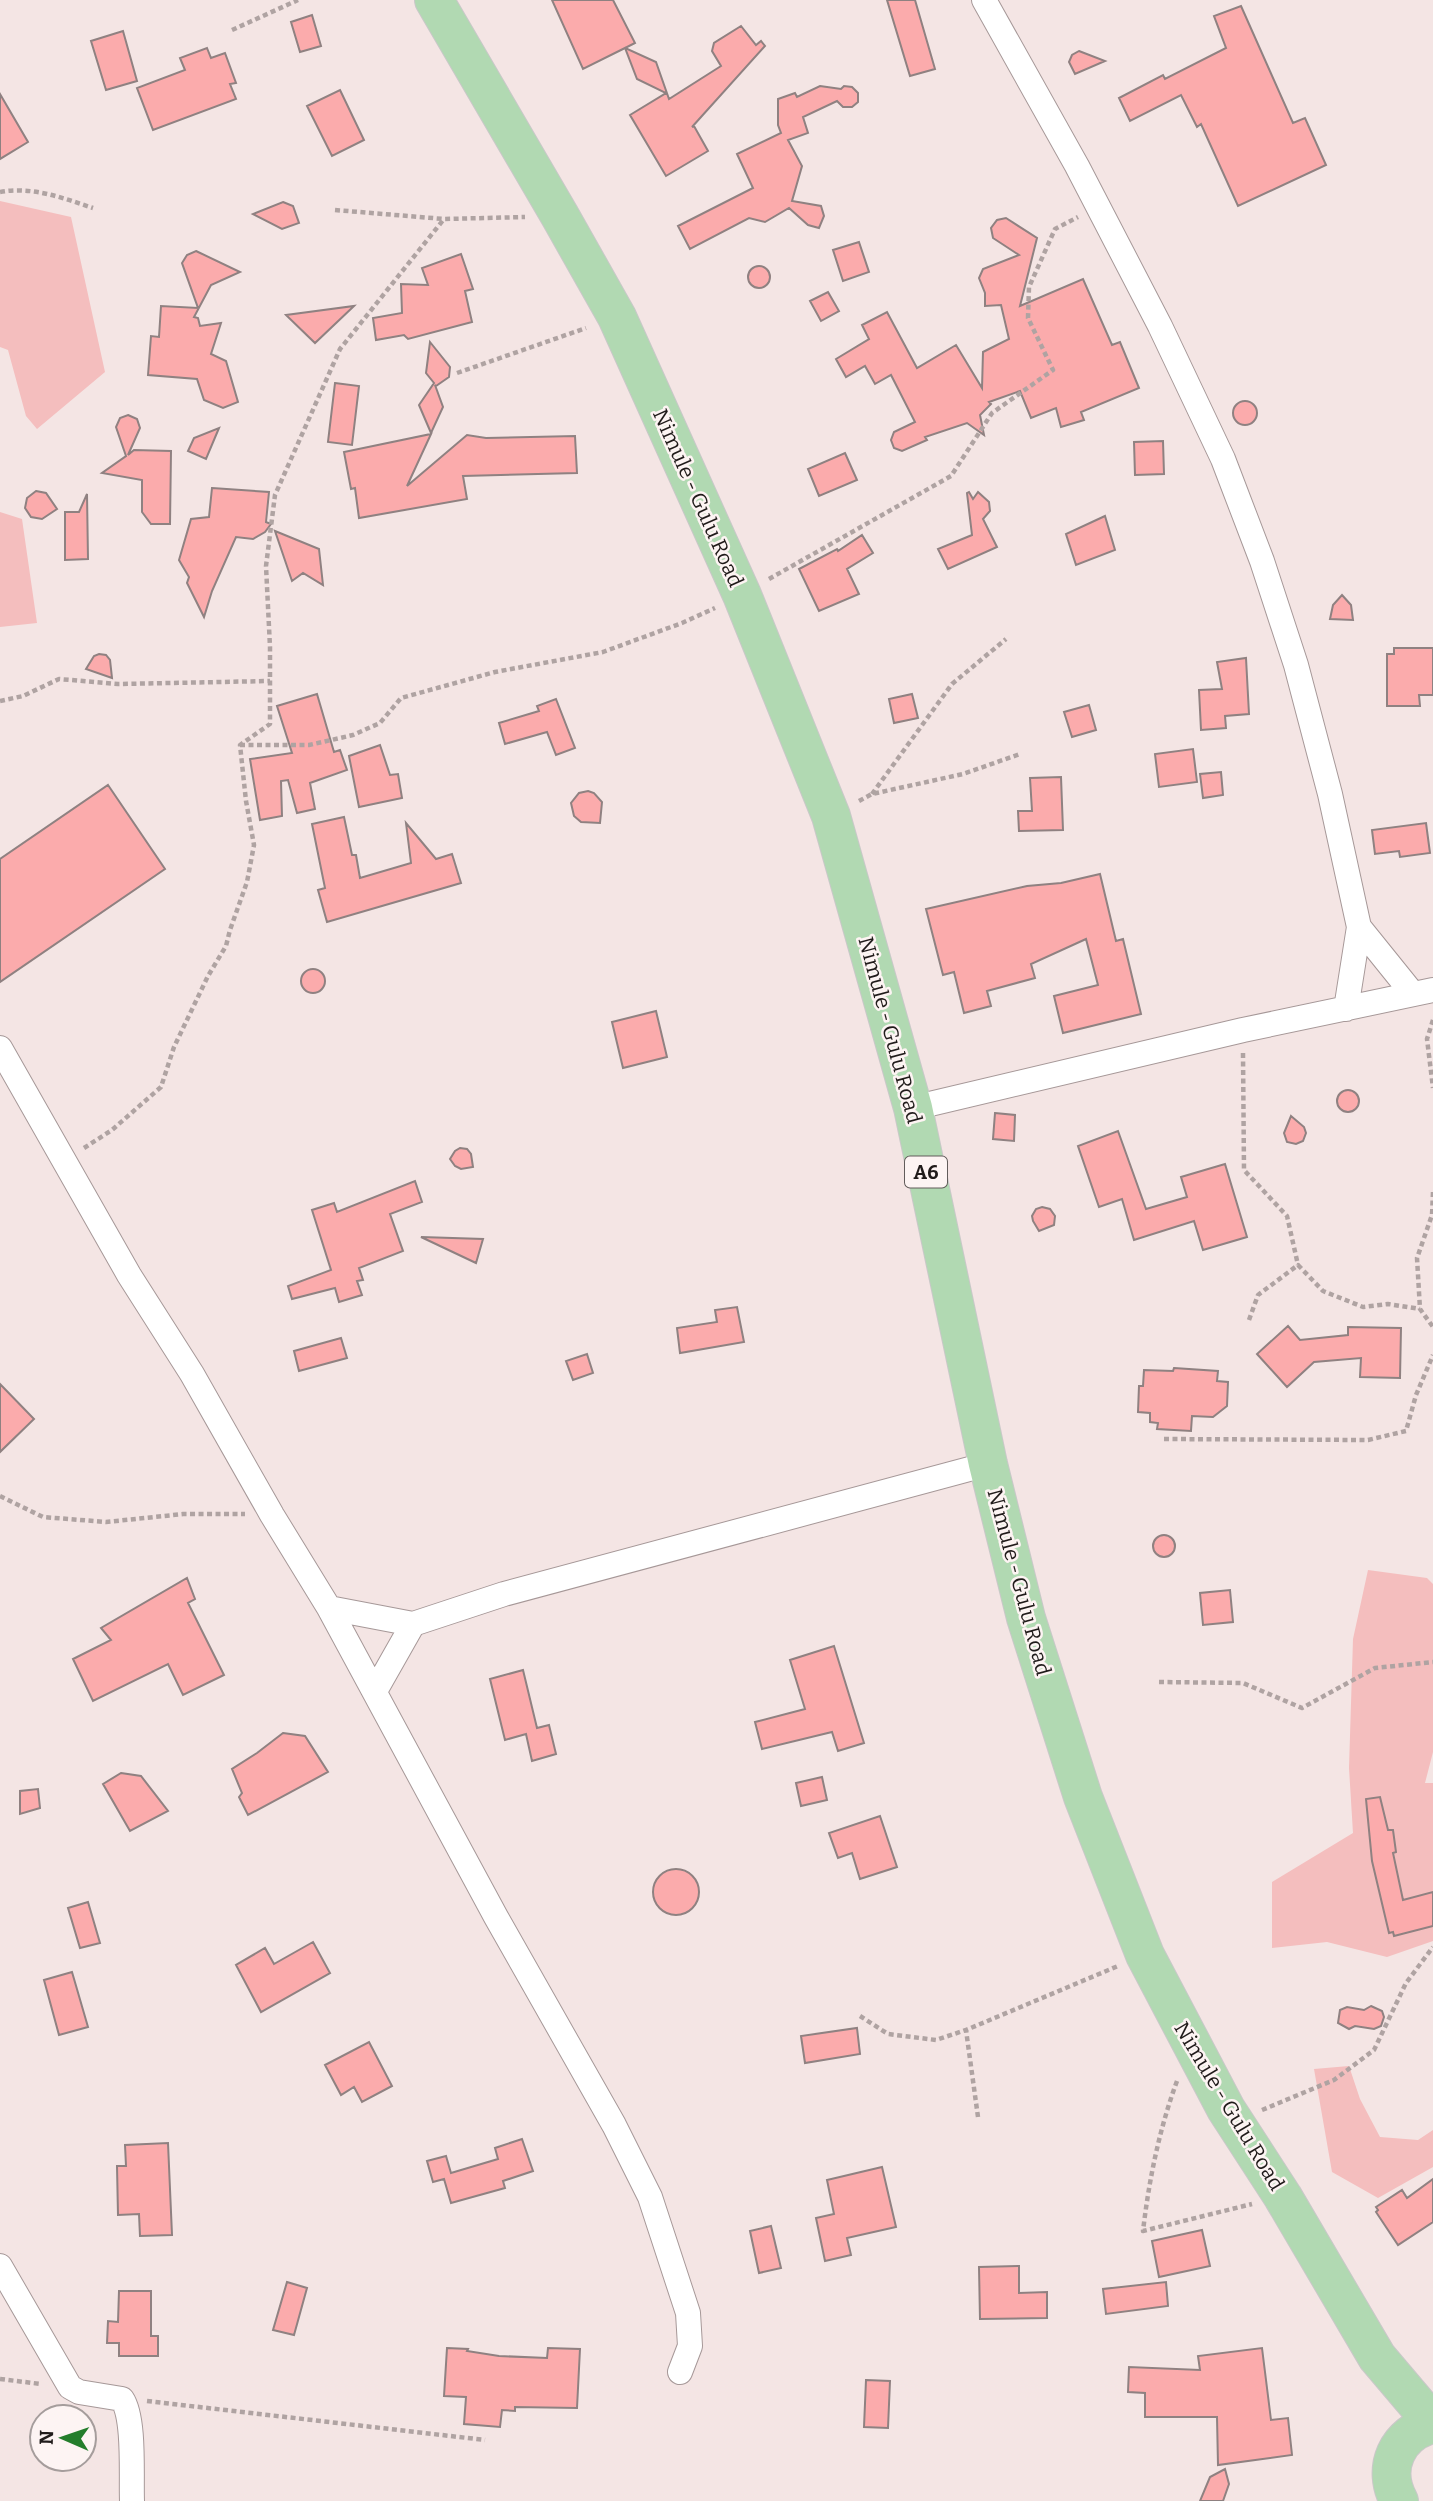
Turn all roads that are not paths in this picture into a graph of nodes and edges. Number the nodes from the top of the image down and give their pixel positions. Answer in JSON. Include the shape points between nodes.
{"nodes":[{"id":1,"x":434,"y":0,"type":"edge"},
{"id":2,"x":984,"y":0,"type":"edge"},
{"id":3,"x":1359,"y":927,"type":"junction"},
{"id":4,"x":1423,"y":992,"type":"edge"},
{"id":5,"x":1346,"y":1009,"type":"junction"},
{"id":6,"x":0,"y":1048,"type":"edge"},
{"id":7,"x":913,"y":1108,"type":"junction"},
{"id":8,"x":988,"y":1464,"type":"junction"},
{"id":9,"x":329,"y":1608,"type":"junction"},
{"id":10,"x":413,"y":1624,"type":"junction"},
{"id":11,"x":375,"y":1691,"type":"junction"},
{"id":12,"x":0,"y":2266,"type":"edge"},
{"id":13,"x":1377,"y":2357,"type":"junction"},
{"id":14,"x":680,"y":2372,"type":"dead end"},
{"id":15,"x":1433,"y":2424,"type":"edge"},
{"id":16,"x":1398,"y":2447,"type":"junction"},
{"id":17,"x":132,"y":2501,"type":"edge"},
{"id":18,"x":1398,"y":2501,"type":"edge"}],
"edges":[{"from":1,"to":7,"type":"main road","name":"Nimule - Gulu Road","number":"A6","via":[[617,317],[742,595],[831,816]]},
{"from":2,"to":3,"type":"street","via":[[1077,166],[1223,459],[1296,665]]},
{"from":3,"to":4,"type":"street"},
{"from":3,"to":5,"type":"street"},
{"from":4,"to":5,"type":"street"},
{"from":5,"to":7,"type":"street"},
{"from":6,"to":9,"type":"street","via":[[129,1275]]},
{"from":7,"to":8,"type":"main road","name":"Nimule - Gulu Road","number":"A6"},
{"from":8,"to":10,"type":"street","via":[[504,1594]]},
{"from":8,"to":13,"type":"main road","name":"Nimule - Gulu Road","number":"A6","via":[[1026,1618],[1083,1797],[1145,1955],[1226,2109]]},
{"from":9,"to":10,"type":"street"},
{"from":9,"to":11,"type":"street"},
{"from":10,"to":11,"type":"street"},
{"from":11,"to":14,"type":"street","via":[[650,2197],[688,2313],[690,2346]]},
{"from":12,"to":17,"type":"street","via":[[70,2387],[122,2399],[130,2427]]},
{"from":13,"to":15,"type":"main road","name":"Nimule - Gulu Road","number":"A6"},
{"from":13,"to":16,"type":"main road","name":"Nimule - Gulu Road","number":"A6"},
{"from":15,"to":16,"type":"main road","number":"A6","via":[[1413,2431]]},
{"from":16,"to":18,"type":"main road","number":"A6","via":[[1391,2479]]}]}
